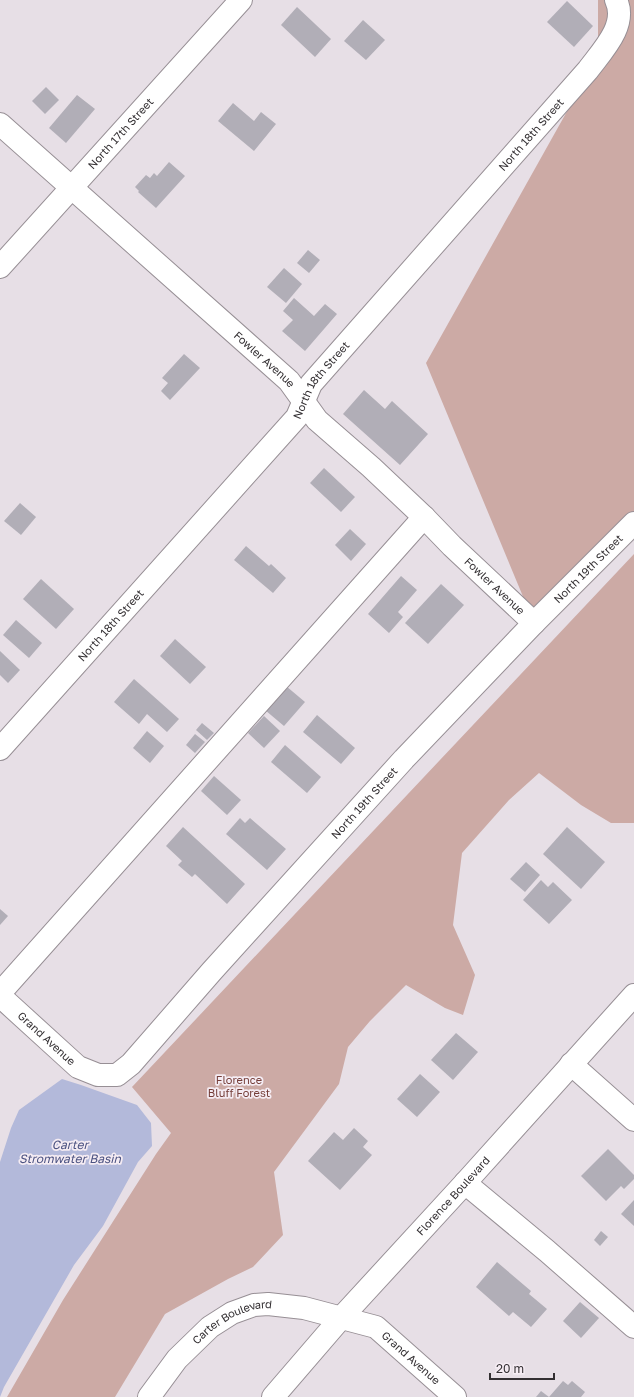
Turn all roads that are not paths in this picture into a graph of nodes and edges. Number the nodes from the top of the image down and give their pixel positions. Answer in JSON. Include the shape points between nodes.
{"nodes":[{"id":1,"x":241,"y":0,"type":"edge"},
{"id":2,"x":616,"y":0,"type":"edge"},
{"id":3,"x":0,"y":124,"type":"edge"},
{"id":4,"x":71,"y":188,"type":"junction"},
{"id":5,"x":0,"y":267,"type":"edge"},
{"id":6,"x":303,"y":402,"type":"junction"},
{"id":7,"x":424,"y":517,"type":"junction"},
{"id":8,"x":634,"y":523,"type":"edge"},
{"id":9,"x":534,"y":623,"type":"junction"},
{"id":10,"x":0,"y":750,"type":"edge"},
{"id":11,"x":0,"y":995,"type":"edge"},
{"id":12,"x":634,"y":995,"type":"edge"},
{"id":13,"x":571,"y":1064,"type":"junction"},
{"id":14,"x":98,"y":1075,"type":"joint"},
{"id":15,"x":634,"y":1120,"type":"edge"},
{"id":16,"x":465,"y":1183,"type":"junction"},
{"id":17,"x":341,"y":1318,"type":"junction"},
{"id":18,"x":634,"y":1327,"type":"edge"},
{"id":19,"x":149,"y":1397,"type":"edge"},
{"id":20,"x":273,"y":1397,"type":"edge"},
{"id":21,"x":455,"y":1397,"type":"edge"}],
"edges":[{"from":1,"to":4,"type":"street","name":"North 17th Street"},
{"from":2,"to":6,"type":"street","name":"North 18th Street","via":[[619,6],[613,37],[588,70],[311,384]]},
{"from":3,"to":4,"type":"street","name":"Fowler Avenue"},
{"from":4,"to":5,"type":"street","name":"North 17th Street"},
{"from":4,"to":6,"type":"street","name":"Fowler Avenue","via":[[289,381]]},
{"from":6,"to":7,"type":"street","name":"Fowler Avenue","via":[[317,420],[371,466]]},
{"from":6,"to":10,"type":"street","name":"North 18th Street","via":[[297,417]]},
{"from":7,"to":9,"type":"street","name":"Fowler Avenue"},
{"from":7,"to":11,"type":"street"},
{"from":8,"to":9,"type":"street","name":"North 19th Street"},
{"from":9,"to":14,"type":"street","name":"North 19th Street","via":[[398,765],[131,1064],[117,1076]]},
{"from":11,"to":14,"type":"street","name":"Grand Avenue","via":[[78,1067]]},
{"from":12,"to":13,"type":"street","name":"Florence Boulevard"},
{"from":13,"to":15,"type":"street"},
{"from":13,"to":16,"type":"street","name":"Florence Boulevard"},
{"from":16,"to":17,"type":"street","name":"Florence Boulevard"},
{"from":16,"to":18,"type":"street"},
{"from":17,"to":19,"type":"street","name":"Carter Boulevard","via":[[304,1308],[268,1304],[254,1305],[232,1313],[210,1327],[177,1359]]},
{"from":17,"to":20,"type":"street","name":"Florence Boulevard"},
{"from":17,"to":21,"type":"street","name":"Grand Avenue","via":[[376,1327]]}]}
